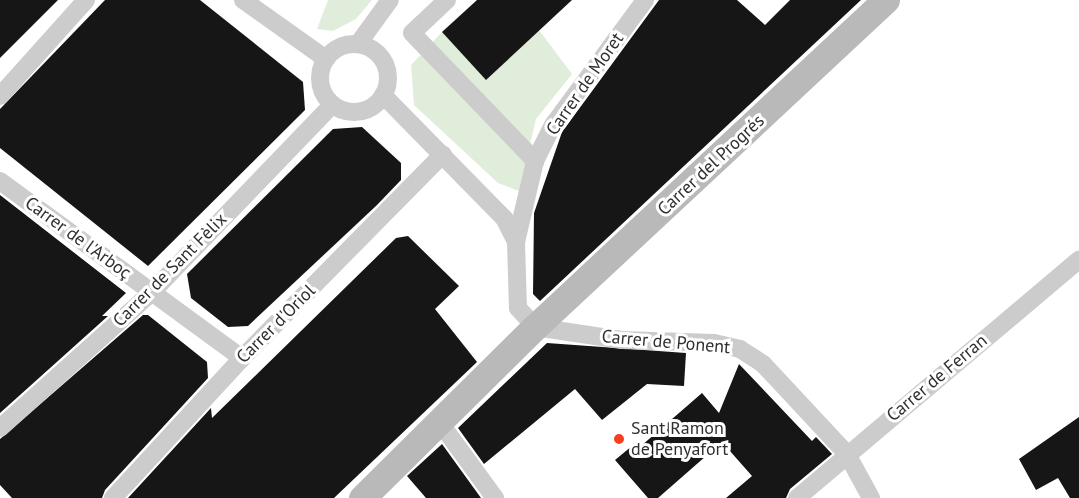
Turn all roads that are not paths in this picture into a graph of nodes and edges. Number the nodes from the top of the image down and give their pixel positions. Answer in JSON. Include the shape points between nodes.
{"nodes":[{"id":1,"x":86,"y":0,"type":"edge"},
{"id":2,"x":243,"y":0,"type":"edge"},
{"id":3,"x":390,"y":0,"type":"edge"},
{"id":4,"x":447,"y":0,"type":"edge"},
{"id":5,"x":645,"y":0,"type":"edge"},
{"id":6,"x":886,"y":0,"type":"edge"},
{"id":7,"x":358,"y":44,"type":"junction"},
{"id":8,"x":326,"y":59,"type":"junction"},
{"id":9,"x":383,"y":95,"type":"junction"},
{"id":10,"x":0,"y":96,"type":"edge"},
{"id":11,"x":332,"y":105,"type":"junction"},
{"id":12,"x":443,"y":154,"type":"junction"},
{"id":13,"x":535,"y":161,"type":"junction"},
{"id":14,"x":0,"y":181,"type":"edge"},
{"id":15,"x":516,"y":242,"type":"junction"},
{"id":16,"x":1079,"y":260,"type":"edge"},
{"id":17,"x":152,"y":292,"type":"junction"},
{"id":18,"x":535,"y":327,"type":"junction"},
{"id":19,"x":242,"y":358,"type":"junction"},
{"id":20,"x":441,"y":424,"type":"junction"},
{"id":21,"x":0,"y":428,"type":"edge"},
{"id":22,"x":847,"y":454,"type":"junction"},
{"id":23,"x":113,"y":498,"type":"edge"},
{"id":24,"x":362,"y":498,"type":"edge"},
{"id":25,"x":495,"y":498,"type":"edge"},
{"id":26,"x":797,"y":498,"type":"edge"},
{"id":27,"x":871,"y":498,"type":"edge"}],
"edges":[{"from":1,"to":10,"type":"street"},
{"from":2,"to":8,"type":"street"},
{"from":3,"to":7,"type":"street"},
{"from":4,"to":13,"type":"street","via":[[412,33]]},
{"from":5,"to":13,"type":"street","name":"Carrer de Moret","via":[[553,124]]},
{"from":6,"to":18,"type":"street","name":"Carrer del Progrés"},
{"from":7,"to":8,"type":"street","via":[[340,48]]},
{"from":7,"to":9,"type":"street","via":[[372,49],[383,61],[388,75]]},
{"from":8,"to":11,"type":"street","via":[[321,88]]},
{"from":9,"to":11,"type":"street","via":[[366,110],[343,111]]},
{"from":9,"to":12,"type":"street"},
{"from":11,"to":17,"type":"street","name":"Carrer de Sant Fèlix"},
{"from":12,"to":15,"type":"street","via":[[504,218]]},
{"from":12,"to":19,"type":"street","name":"Carrer d'Oriol"},
{"from":13,"to":15,"type":"street","name":"Carrer de Moret"},
{"from":14,"to":17,"type":"street","name":"Carrer de l'Arboç"},
{"from":15,"to":18,"type":"street","via":[[518,308]]},
{"from":16,"to":22,"type":"street","name":"Carrer de Ferran"},
{"from":17,"to":19,"type":"street","name":"Carrer de l'Arboç"},
{"from":17,"to":21,"type":"street","name":"Carrer de Sant Fèlix"},
{"from":18,"to":20,"type":"street","name":"Carrer del Progrés"},
{"from":18,"to":22,"type":"street","name":"Carrer de Ponent","via":[[622,340],[714,343],[740,349],[763,364]]},
{"from":19,"to":23,"type":"street","name":"Carrer d'Oriol"},
{"from":20,"to":24,"type":"street","name":"Carrer del Progrés"},
{"from":20,"to":25,"type":"street"},
{"from":22,"to":26,"type":"street","name":"Carrer de Ferran"},
{"from":22,"to":27,"type":"street","name":"Carrer de Ponent"}]}
